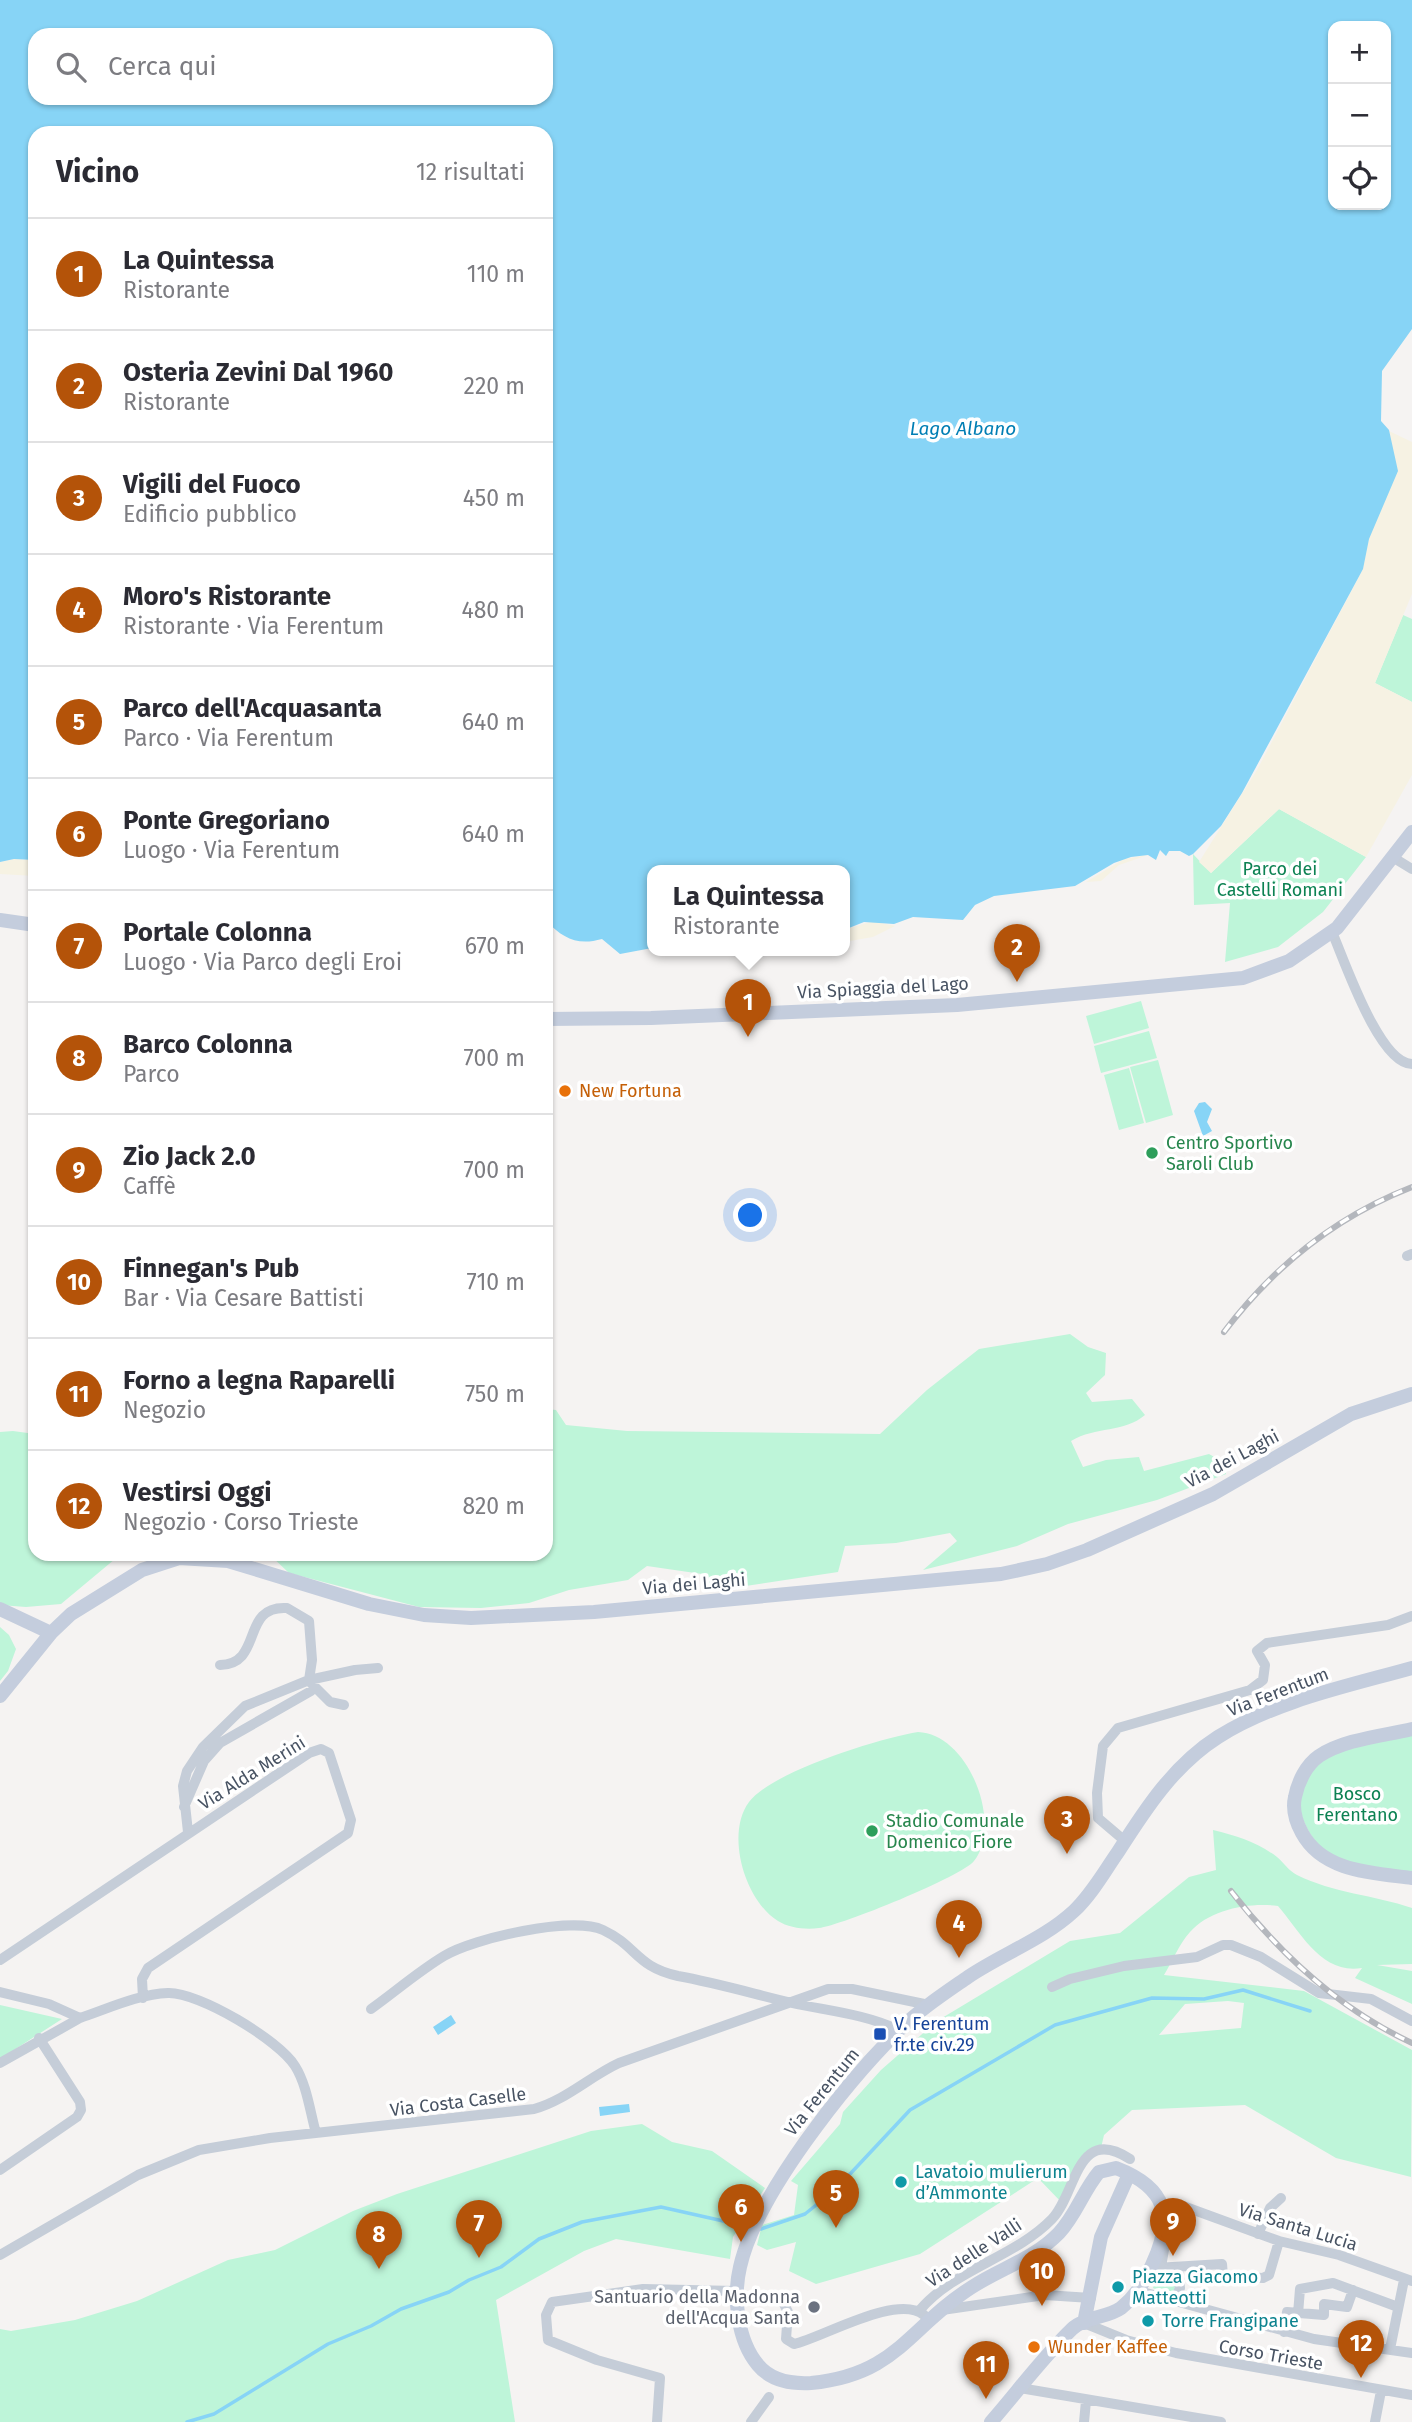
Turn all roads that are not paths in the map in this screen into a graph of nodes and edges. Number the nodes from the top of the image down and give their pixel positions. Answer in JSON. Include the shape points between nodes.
{"nodes":[{"id":1,"x":1412,"y":832,"type":"edge"},
{"id":2,"x":1394,"y":858,"type":"junction"},
{"id":3,"x":1412,"y":869,"type":"edge"},
{"id":4,"x":0,"y":920,"type":"edge"},
{"id":5,"x":28,"y":924,"type":"edge"},
{"id":6,"x":1332,"y":932,"type":"junction"},
{"id":7,"x":553,"y":1018,"type":"edge"},
{"id":8,"x":1412,"y":1064,"type":"edge"},
{"id":9,"x":1412,"y":1394,"type":"edge"},
{"id":10,"x":169,"y":1561,"type":"edge"},
{"id":11,"x":227,"y":1561,"type":"edge"},
{"id":12,"x":0,"y":1609,"type":"edge"},
{"id":13,"x":1412,"y":1616,"type":"edge"},
{"id":14,"x":51,"y":1633,"type":"junction"},
{"id":15,"x":220,"y":1665,"type":"dead end"},
{"id":16,"x":378,"y":1668,"type":"dead end"},
{"id":17,"x":1412,"y":1668,"type":"edge"},
{"id":18,"x":310,"y":1686,"type":"junction"},
{"id":19,"x":0,"y":1696,"type":"edge"},
{"id":20,"x":344,"y":1706,"type":"dead end"},
{"id":21,"x":1412,"y":1728,"type":"edge"},
{"id":22,"x":184,"y":1807,"type":"junction"},
{"id":23,"x":188,"y":1832,"type":"junction"},
{"id":24,"x":1125,"y":1840,"type":"junction"},
{"id":25,"x":1412,"y":1878,"type":"edge"},
{"id":26,"x":0,"y":1960,"type":"edge"},
{"id":27,"x":1052,"y":1987,"type":"dead end"},
{"id":28,"x":0,"y":1992,"type":"edge"},
{"id":29,"x":143,"y":1998,"type":"junction"},
{"id":30,"x":790,"y":2003,"type":"junction"},
{"id":31,"x":929,"y":2005,"type":"junction"},
{"id":32,"x":372,"y":2009,"type":"dead end"},
{"id":33,"x":80,"y":2018,"type":"junction"},
{"id":34,"x":1412,"y":2021,"type":"edge"},
{"id":35,"x":899,"y":2029,"type":"junction"},
{"id":36,"x":39,"y":2038,"type":"junction"},
{"id":37,"x":0,"y":2063,"type":"edge"},
{"id":38,"x":316,"y":2133,"type":"junction"},
{"id":39,"x":1130,"y":2159,"type":"dead end"},
{"id":40,"x":0,"y":2170,"type":"edge"},
{"id":41,"x":1129,"y":2174,"type":"junction"},
{"id":42,"x":1282,"y":2198,"type":"dead end"},
{"id":43,"x":766,"y":2206,"type":"junction"},
{"id":44,"x":750,"y":2215,"type":"dead end"},
{"id":45,"x":1258,"y":2234,"type":"junction"},
{"id":46,"x":1279,"y":2241,"type":"junction"},
{"id":47,"x":0,"y":2255,"type":"edge"},
{"id":48,"x":1178,"y":2266,"type":"junction"},
{"id":49,"x":1155,"y":2269,"type":"junction"},
{"id":50,"x":1408,"y":2281,"type":"edge"},
{"id":51,"x":1353,"y":2290,"type":"junction"},
{"id":52,"x":736,"y":2291,"type":"junction"},
{"id":53,"x":1139,"y":2291,"type":"junction"},
{"id":54,"x":1091,"y":2298,"type":"junction"},
{"id":55,"x":1175,"y":2300,"type":"junction"},
{"id":56,"x":783,"y":2302,"type":"dead end"},
{"id":57,"x":1398,"y":2307,"type":"junction"},
{"id":58,"x":930,"y":2314,"type":"junction"},
{"id":59,"x":1298,"y":2314,"type":"junction"},
{"id":60,"x":1084,"y":2323,"type":"junction"},
{"id":61,"x":1284,"y":2332,"type":"junction"},
{"id":62,"x":1390,"y":2349,"type":"junction"},
{"id":63,"x":1412,"y":2353,"type":"edge"},
{"id":64,"x":1020,"y":2388,"type":"junction"},
{"id":65,"x":1381,"y":2391,"type":"junction"},
{"id":66,"x":1412,"y":2395,"type":"edge"},
{"id":67,"x":769,"y":2397,"type":"dead end"},
{"id":68,"x":1086,"y":2404,"type":"junction"},
{"id":69,"x":657,"y":2422,"type":"edge"},
{"id":70,"x":751,"y":2422,"type":"edge"},
{"id":71,"x":991,"y":2422,"type":"edge"},
{"id":72,"x":1084,"y":2422,"type":"edge"},
{"id":73,"x":1221,"y":2422,"type":"edge"},
{"id":74,"x":1376,"y":2422,"type":"edge"}],
"edges":[{"from":1,"to":2,"type":"main road","name":"Via Spiaggia del Lago"},
{"from":2,"to":3,"type":"street"},
{"from":2,"to":6,"type":"main road","name":"Via Spiaggia del Lago"},
{"from":4,"to":5,"type":"main road"},
{"from":6,"to":7,"type":"main road","name":"Via Spiaggia del Lago","via":[[1278,967],[1214,982],[957,1004]]},
{"from":6,"to":8,"type":"street","via":[[1375,1029],[1399,1058]]},
{"from":9,"to":11,"type":"main road","name":"Via dei Laghi","via":[[1351,1414],[1189,1505],[1072,1556],[1014,1572],[594,1612],[456,1618],[380,1607]]},
{"from":10,"to":14,"type":"main road","name":"Via dei Laghi","via":[[116,1584]]},
{"from":12,"to":14,"type":"main road"},
{"from":13,"to":24,"type":"street","via":[[1388,1625],[1267,1643],[1257,1651],[1265,1665],[1263,1681],[1250,1689],[1118,1728],[1103,1746],[1098,1818]]},
{"from":14,"to":19,"type":"main road","name":"Via dei Laghi"},
{"from":15,"to":18,"type":"street","via":[[240,1661],[262,1617],[287,1608],[310,1625]]},
{"from":16,"to":18,"type":"street","via":[[355,1670]]},
{"from":17,"to":24,"type":"main road","name":"Via Ferentum","via":[[1303,1701],[1222,1734],[1168,1780]]},
{"from":18,"to":20,"type":"street","via":[[330,1702]]},
{"from":18,"to":22,"type":"street","via":[[220,1743],[204,1761]]},
{"from":18,"to":22,"type":"street","via":[[250,1703],[225,1722],[187,1771]]},
{"from":21,"to":25,"type":"main road","via":[[1343,1745],[1319,1757],[1304,1774],[1294,1807],[1306,1839],[1329,1860]]},
{"from":22,"to":23,"type":"street"},
{"from":23,"to":26,"type":"street","name":"Via Alda Merini"},
{"from":23,"to":29,"type":"street","name":"Via Alda Merini","via":[[321,1749],[335,1763],[352,1824],[338,1843],[147,1970]]},
{"from":24,"to":31,"type":"main road","name":"Via Ferentum","via":[[1072,1913]]},
{"from":27,"to":34,"type":"street","via":[[1124,1966],[1197,1957],[1231,1945],[1261,1957],[1319,1993],[1371,1998]]},
{"from":28,"to":33,"type":"street","via":[[55,2006]]},
{"from":29,"to":33,"type":"street"},
{"from":29,"to":38,"type":"street","via":[[172,1993],[196,1997],[223,2010],[285,2055],[299,2072]]},
{"from":30,"to":31,"type":"street","name":"Via Costa Caselle","via":[[837,1988]]},
{"from":30,"to":32,"type":"street","via":[[658,1971],[602,1929],[558,1924],[464,1946]]},
{"from":30,"to":35,"type":"street","via":[[874,2018]]},
{"from":30,"to":38,"type":"street","name":"Via Costa Caselle","via":[[619,2063],[561,2099],[534,2109]]},
{"from":31,"to":35,"type":"main road","name":"Via Ferentum"},
{"from":33,"to":36,"type":"street"},
{"from":35,"to":43,"type":"main road","name":"Via Ferentum","via":[[816,2128]]},
{"from":36,"to":37,"type":"street"},
{"from":36,"to":40,"type":"street","via":[[81,2110]]},
{"from":38,"to":47,"type":"street","name":"Via Costa Caselle","via":[[225,2144],[174,2158],[83,2204]]},
{"from":39,"to":58,"type":"street","name":"Via delle Valli","via":[[1108,2150],[1089,2154],[1079,2163],[1066,2199],[1053,2218],[1027,2239],[945,2287]]},
{"from":41,"to":49,"type":"main road","via":[[1154,2191],[1164,2211],[1164,2236]]},
{"from":41,"to":54,"type":"main road","via":[[1101,2237]]},
{"from":41,"to":58,"type":"main road","name":"Via Ferentum","via":[[1113,2168],[1099,2172],[1057,2235],[1024,2260]]},
{"from":42,"to":45,"type":"street","via":[[1270,2208]]},
{"from":43,"to":44,"type":"street","via":[[757,2205]]},
{"from":43,"to":52,"type":"main road","name":"Via Ferentum","via":[[746,2244]]},
{"from":45,"to":46,"type":"street","name":"Via Santa Lucia"},
{"from":45,"to":49,"type":"street","name":"Via Santa Lucia","via":[[1175,2206]]},
{"from":46,"to":48,"type":"street","via":[[1266,2277],[1223,2276],[1222,2264]]},
{"from":46,"to":50,"type":"street","name":"Via Santa Lucia","via":[[1339,2255]]},
{"from":48,"to":49,"type":"street"},
{"from":48,"to":55,"type":"street","via":[[1180,2288]]},
{"from":49,"to":53,"type":"main road"},
{"from":50,"to":57,"type":"street"},
{"from":51,"to":57,"type":"street"},
{"from":51,"to":59,"type":"street","via":[[1347,2307],[1324,2304],[1324,2315]]},
{"from":51,"to":59,"type":"street","via":[[1333,2283],[1300,2288]]},
{"from":52,"to":58,"type":"main road","name":"Via Ferentum","via":[[752,2357],[766,2373],[791,2382],[830,2380],[862,2371],[900,2350]]},
{"from":52,"to":69,"type":"street","via":[[643,2289],[552,2302],[545,2315],[548,2340],[660,2378]]},
{"from":53,"to":55,"type":"street"},
{"from":53,"to":60,"type":"main road","via":[[1112,2314]]},
{"from":54,"to":58,"type":"street","via":[[1045,2295]]},
{"from":54,"to":60,"type":"main road"},
{"from":55,"to":61,"type":"street"},
{"from":56,"to":58,"type":"street","via":[[788,2312],[786,2339],[794,2344],[872,2315]]},
{"from":57,"to":62,"type":"street"},
{"from":59,"to":61,"type":"street","via":[[1287,2312]]},
{"from":60,"to":64,"type":"main road","via":[[1075,2326]]},
{"from":60,"to":65,"type":"street","name":"Corso Trieste","via":[[1176,2353]]},
{"from":61,"to":62,"type":"street"},
{"from":62,"to":63,"type":"street"},
{"from":64,"to":68,"type":"street"},
{"from":64,"to":71,"type":"main road"},
{"from":65,"to":66,"type":"street","name":"Corso Trieste"},
{"from":65,"to":74,"type":"street"},
{"from":67,"to":70,"type":"street"},
{"from":68,"to":72,"type":"street"},
{"from":68,"to":73,"type":"street"}]}
